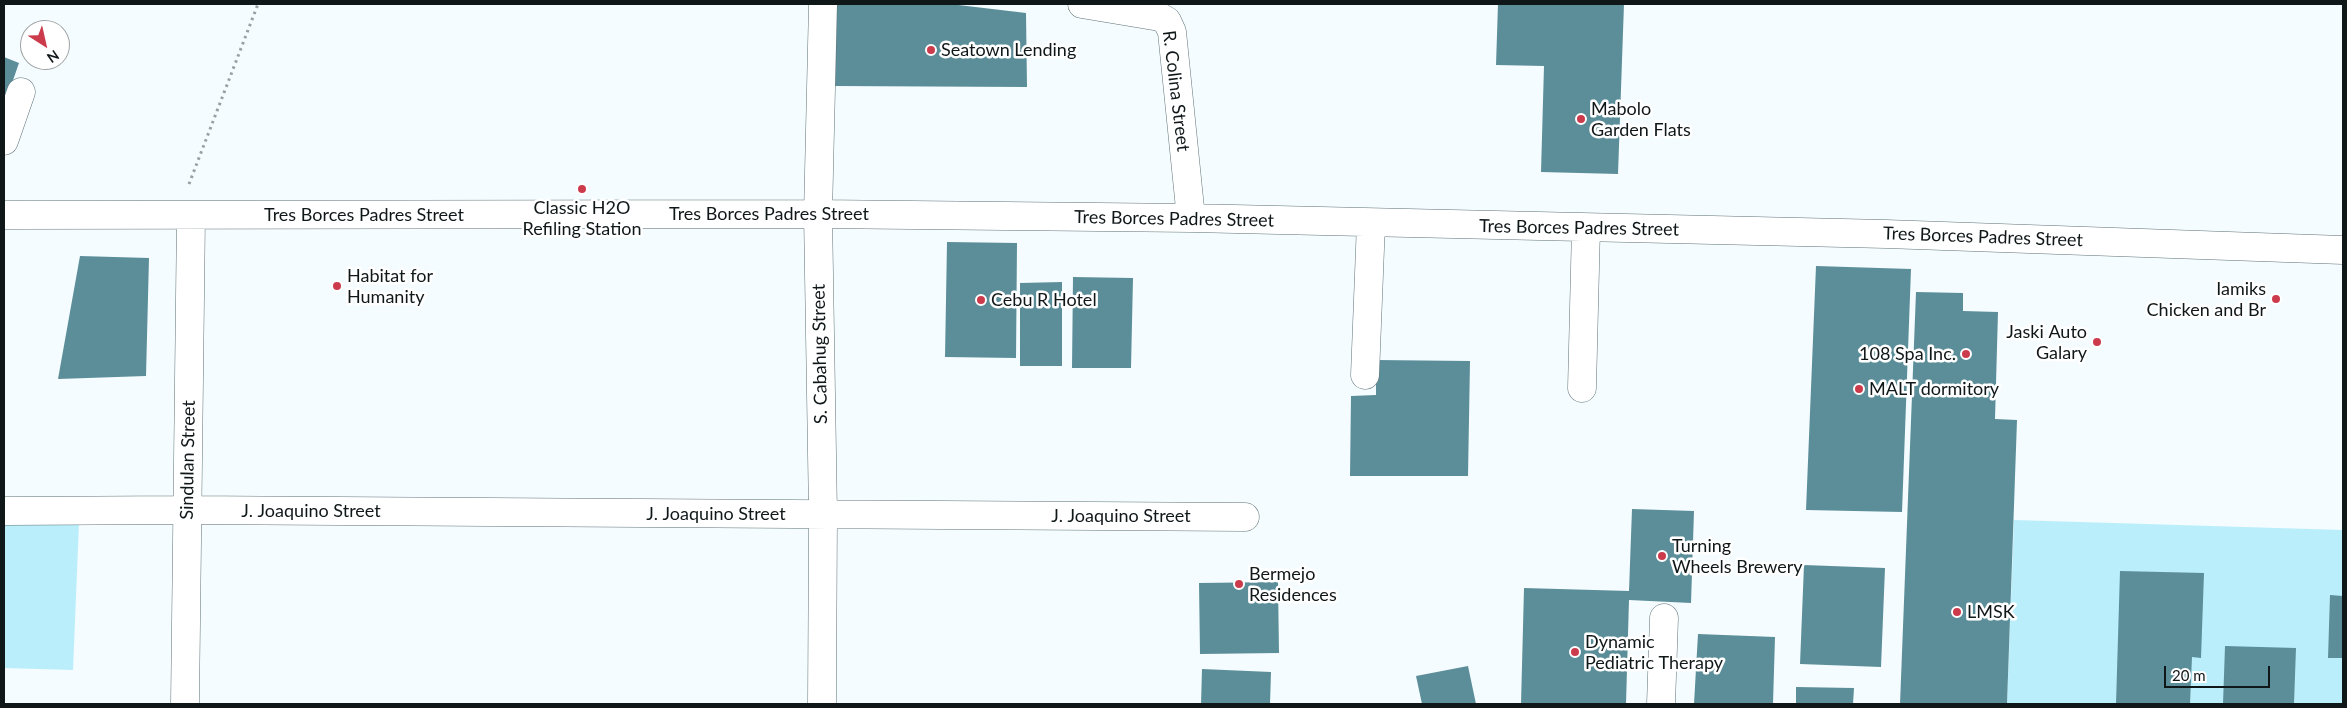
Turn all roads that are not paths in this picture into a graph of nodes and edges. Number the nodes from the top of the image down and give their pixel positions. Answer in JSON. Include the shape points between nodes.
{"nodes":[{"id":1,"x":823,"y":4,"type":"edge"},
{"id":2,"x":1082,"y":4,"type":"edge"},
{"id":3,"x":21,"y":92,"type":"dead end"},
{"id":4,"x":4,"y":141,"type":"edge"},
{"id":5,"x":818,"y":214,"type":"junction"},
{"id":6,"x":4,"y":216,"type":"edge"},
{"id":7,"x":191,"y":216,"type":"junction"},
{"id":8,"x":1191,"y":218,"type":"junction"},
{"id":9,"x":1371,"y":223,"type":"junction"},
{"id":10,"x":1586,"y":228,"type":"junction"},
{"id":11,"x":2343,"y":250,"type":"edge"},
{"id":12,"x":1365,"y":375,"type":"dead end"},
{"id":13,"x":1582,"y":388,"type":"dead end"},
{"id":14,"x":187,"y":510,"type":"junction"},
{"id":15,"x":4,"y":511,"type":"edge"},
{"id":16,"x":823,"y":514,"type":"junction"},
{"id":17,"x":1245,"y":517,"type":"dead end"},
{"id":18,"x":1664,"y":618,"type":"dead end"},
{"id":19,"x":185,"y":704,"type":"edge"},
{"id":20,"x":822,"y":704,"type":"edge"},
{"id":21,"x":1662,"y":704,"type":"edge"}],
"edges":[{"from":1,"to":5,"type":"street","name":"S. Cabahug Street"},
{"from":2,"to":8,"type":"street","name":"R. Colina Street","via":[[1160,17],[1167,21],[1172,32]]},
{"from":3,"to":4,"type":"street"},
{"from":5,"to":7,"type":"street","name":"Tres Borces Padres Street"},
{"from":5,"to":8,"type":"street","name":"Tres Borces Padres Street"},
{"from":5,"to":16,"type":"street","name":"S. Cabahug Street"},
{"from":6,"to":7,"type":"street","name":"Tres Borces Padres Street"},
{"from":7,"to":14,"type":"street","name":"Sindulan Street"},
{"from":8,"to":9,"type":"street","name":"Tres Borces Padres Street"},
{"from":9,"to":10,"type":"street","name":"Tres Borces Padres Street"},
{"from":9,"to":12,"type":"street"},
{"from":10,"to":11,"type":"street","name":"Tres Borces Padres Street","via":[[2097,240]]},
{"from":10,"to":13,"type":"street"},
{"from":14,"to":15,"type":"street","name":"J. Joaquino Street"},
{"from":14,"to":16,"type":"street","name":"J. Joaquino Street"},
{"from":14,"to":19,"type":"street","name":"Sindulan Street"},
{"from":16,"to":17,"type":"street","name":"J. Joaquino Street"},
{"from":16,"to":20,"type":"street","name":"S. Cabahug Street"},
{"from":18,"to":21,"type":"street"}]}
